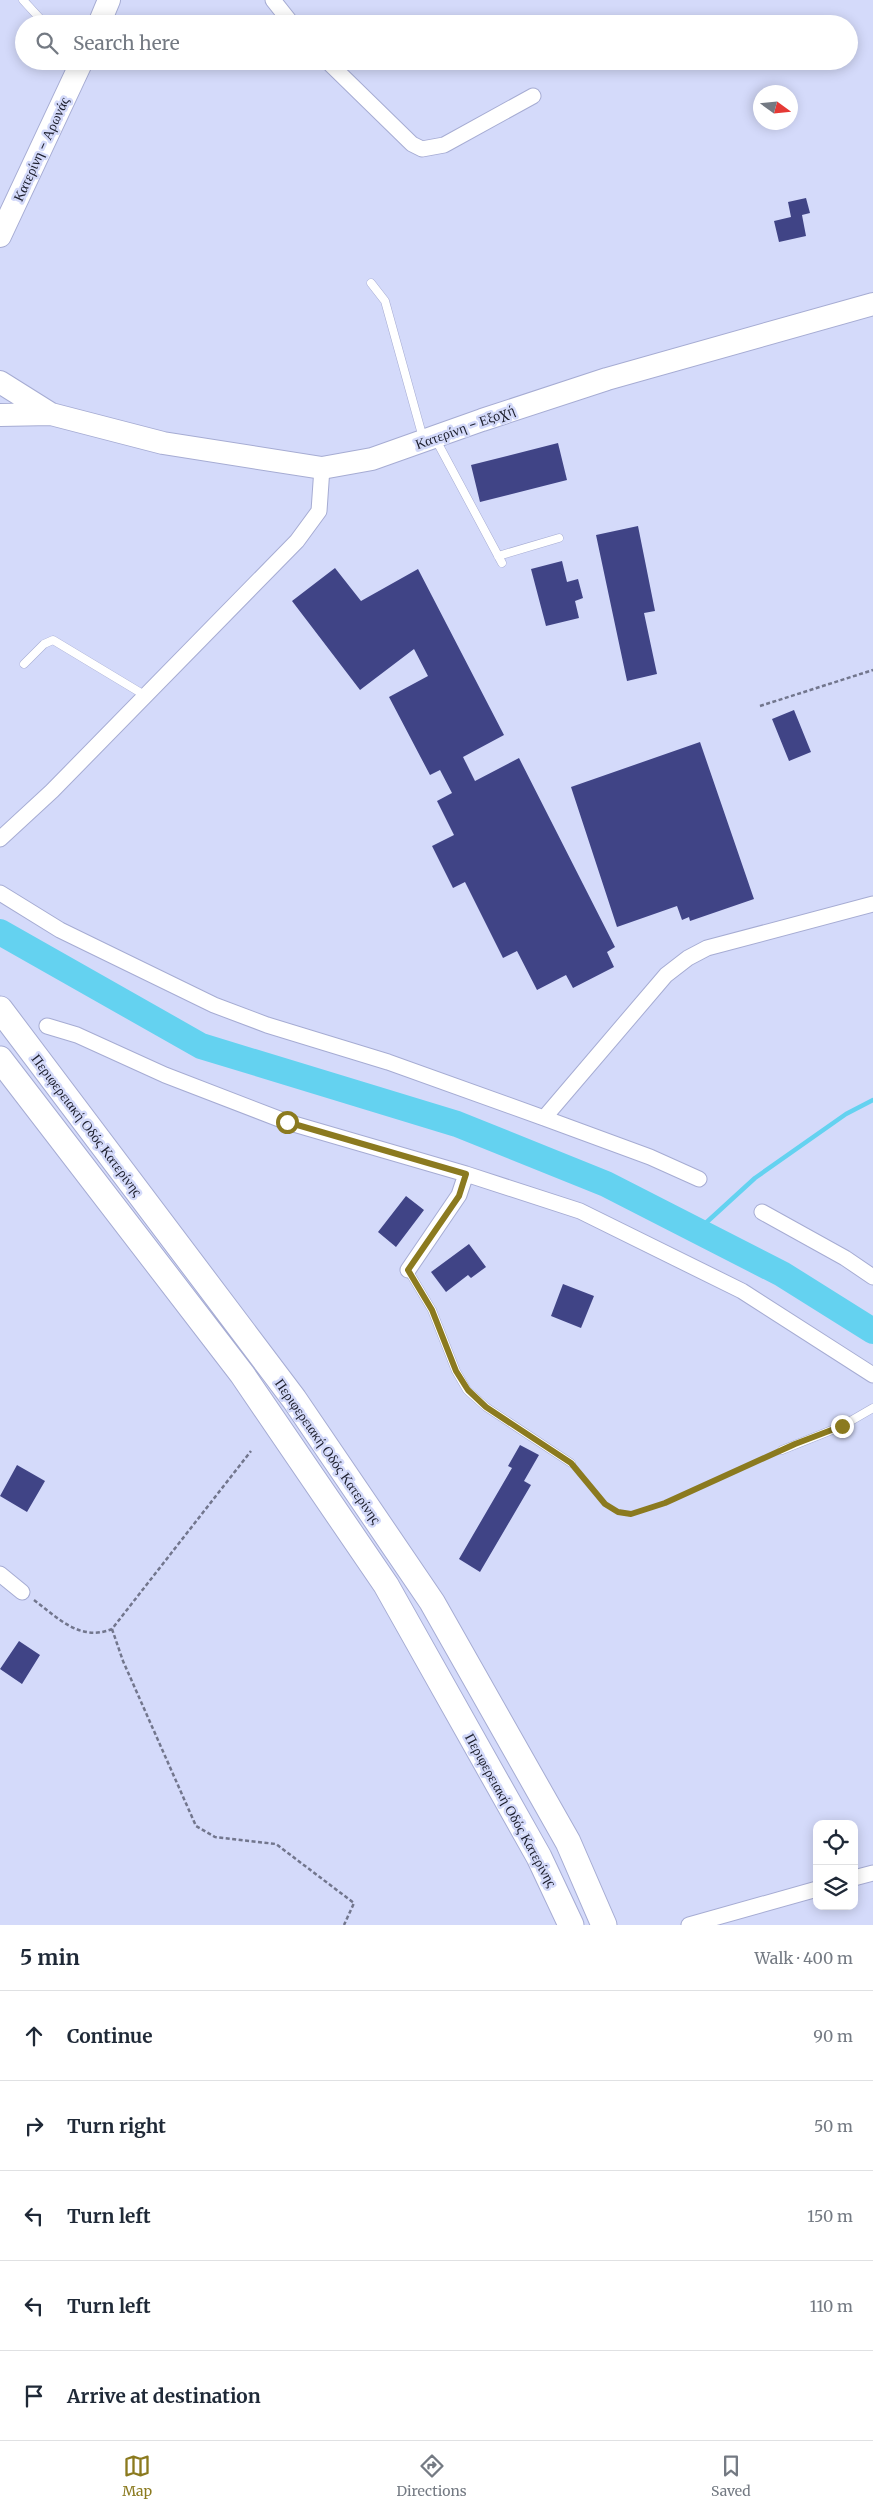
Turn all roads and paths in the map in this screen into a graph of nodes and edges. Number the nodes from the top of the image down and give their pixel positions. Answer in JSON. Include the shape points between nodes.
{"nodes":[{"id":1,"x":23,"y":0,"type":"edge"},
{"id":2,"x":110,"y":0,"type":"edge"},
{"id":3,"x":273,"y":0,"type":"edge"},
{"id":4,"x":37,"y":15,"type":"edge"},
{"id":5,"x":103,"y":15,"type":"edge"},
{"id":6,"x":285,"y":15,"type":"edge"},
{"id":7,"x":78,"y":70,"type":"edge"},
{"id":8,"x":336,"y":70,"type":"edge"},
{"id":9,"x":533,"y":96,"type":"dead end"},
{"id":10,"x":0,"y":236,"type":"edge"},
{"id":11,"x":372,"y":283,"type":"dead end"},
{"id":12,"x":873,"y":304,"type":"edge"},
{"id":13,"x":0,"y":382,"type":"edge"},
{"id":14,"x":51,"y":414,"type":"junction"},
{"id":15,"x":0,"y":415,"type":"edge"},
{"id":16,"x":430,"y":440,"type":"junction"},
{"id":17,"x":322,"y":468,"type":"junction"},
{"id":18,"x":559,"y":538,"type":"dead end"},
{"id":19,"x":24,"y":664,"type":"dead end"},
{"id":20,"x":873,"y":670,"type":"edge"},
{"id":21,"x":146,"y":696,"type":"junction"},
{"id":22,"x":760,"y":706,"type":"dead end"},
{"id":23,"x":0,"y":839,"type":"edge"},
{"id":24,"x":0,"y":893,"type":"edge"},
{"id":25,"x":873,"y":904,"type":"edge"},
{"id":26,"x":0,"y":1010,"type":"edge"},
{"id":27,"x":48,"y":1026,"type":"dead end"},
{"id":28,"x":0,"y":1059,"type":"edge"},
{"id":29,"x":544,"y":1118,"type":"junction"},
{"id":30,"x":466,"y":1174,"type":"junction"},
{"id":31,"x":699,"y":1179,"type":"dead end"},
{"id":32,"x":762,"y":1212,"type":"dead end"},
{"id":33,"x":408,"y":1270,"type":"joint"},
{"id":34,"x":873,"y":1277,"type":"edge"},
{"id":35,"x":873,"y":1375,"type":"edge"},
{"id":36,"x":873,"y":1408,"type":"edge"},
{"id":37,"x":782,"y":1450,"type":"joint"},
{"id":38,"x":251,"y":1451,"type":"dead end"},
{"id":39,"x":571,"y":1463,"type":"joint"},
{"id":40,"x":0,"y":1574,"type":"edge"},
{"id":41,"x":22,"y":1592,"type":"joint"},
{"id":42,"x":112,"y":1630,"type":"junction"},
{"id":43,"x":873,"y":1873,"type":"edge"},
{"id":44,"x":858,"y":1877,"type":"edge"},
{"id":45,"x":813,"y":1890,"type":"edge"},
{"id":46,"x":344,"y":1925,"type":"edge"},
{"id":47,"x":570,"y":1925,"type":"edge"},
{"id":48,"x":604,"y":1925,"type":"edge"},
{"id":49,"x":689,"y":1925,"type":"edge"}],
"edges":[{"from":1,"to":4,"type":"lane"},
{"from":2,"to":5,"type":"main road"},
{"from":3,"to":6,"type":"street"},
{"from":7,"to":10,"type":"main road","name":"Κατερίνη - Αρωνάς"},
{"from":8,"to":9,"type":"street","via":[[412,144],[422,149],[444,145]]},
{"from":11,"to":16,"type":"lane","via":[[385,300]]},
{"from":12,"to":16,"type":"main road","name":"Κατερίνη - Εξοχή","via":[[607,379]]},
{"from":13,"to":14,"type":"main road","name":"Κατερίνη - Εξοχή"},
{"from":14,"to":15,"type":"main road","name":"Κατερίνη - Εξοχή"},
{"from":14,"to":17,"type":"main road","name":"Κατερίνη - Εξοχή","via":[[163,443]]},
{"from":16,"to":17,"type":"main road","name":"Κατερίνη - Εξοχή","via":[[372,459]]},
{"from":16,"to":18,"type":"lane","via":[[500,559]]},
{"from":17,"to":21,"type":"street","via":[[319,511],[297,541]]},
{"from":19,"to":21,"type":"lane","via":[[44,644],[53,640]]},
{"from":20,"to":22,"type":"path"},
{"from":21,"to":23,"type":"street","via":[[52,792]]},
{"from":24,"to":29,"type":"street","via":[[60,930],[214,1005]]},
{"from":25,"to":29,"type":"street","via":[[726,942],[688,958],[666,975]]},
{"from":26,"to":48,"type":"main road","name":"Περιφερειακή Οδός Κατερίνης","via":[[294,1399],[432,1602],[568,1842]]},
{"from":27,"to":30,"type":"street","via":[[78,1035],[166,1076],[287,1122]]},
{"from":28,"to":47,"type":"main road","name":"Περιφερειακή Οδός Κατερίνης","via":[[242,1374],[386,1585],[539,1858]]},
{"from":29,"to":31,"type":"street","via":[[650,1157]]},
{"from":30,"to":33,"type":"street","via":[[459,1196]]},
{"from":30,"to":35,"type":"street","via":[[580,1211],[733,1286]]},
{"from":32,"to":34,"type":"street"},
{"from":33,"to":39,"type":"lane","via":[[432,1310],[456,1371],[468,1390],[486,1407]]},
{"from":36,"to":37,"type":"lane","via":[[842,1426]]},
{"from":37,"to":39,"type":"path","via":[[665,1503],[631,1514],[618,1512],[605,1504]]},
{"from":38,"to":42,"type":"path"},
{"from":40,"to":41,"type":"street"},
{"from":41,"to":42,"type":"path","via":[[71,1627],[99,1635]]},
{"from":42,"to":46,"type":"path","via":[[196,1826],[215,1837],[276,1844],[354,1902]]},
{"from":43,"to":44,"type":"street"},
{"from":45,"to":49,"type":"street"}]}
